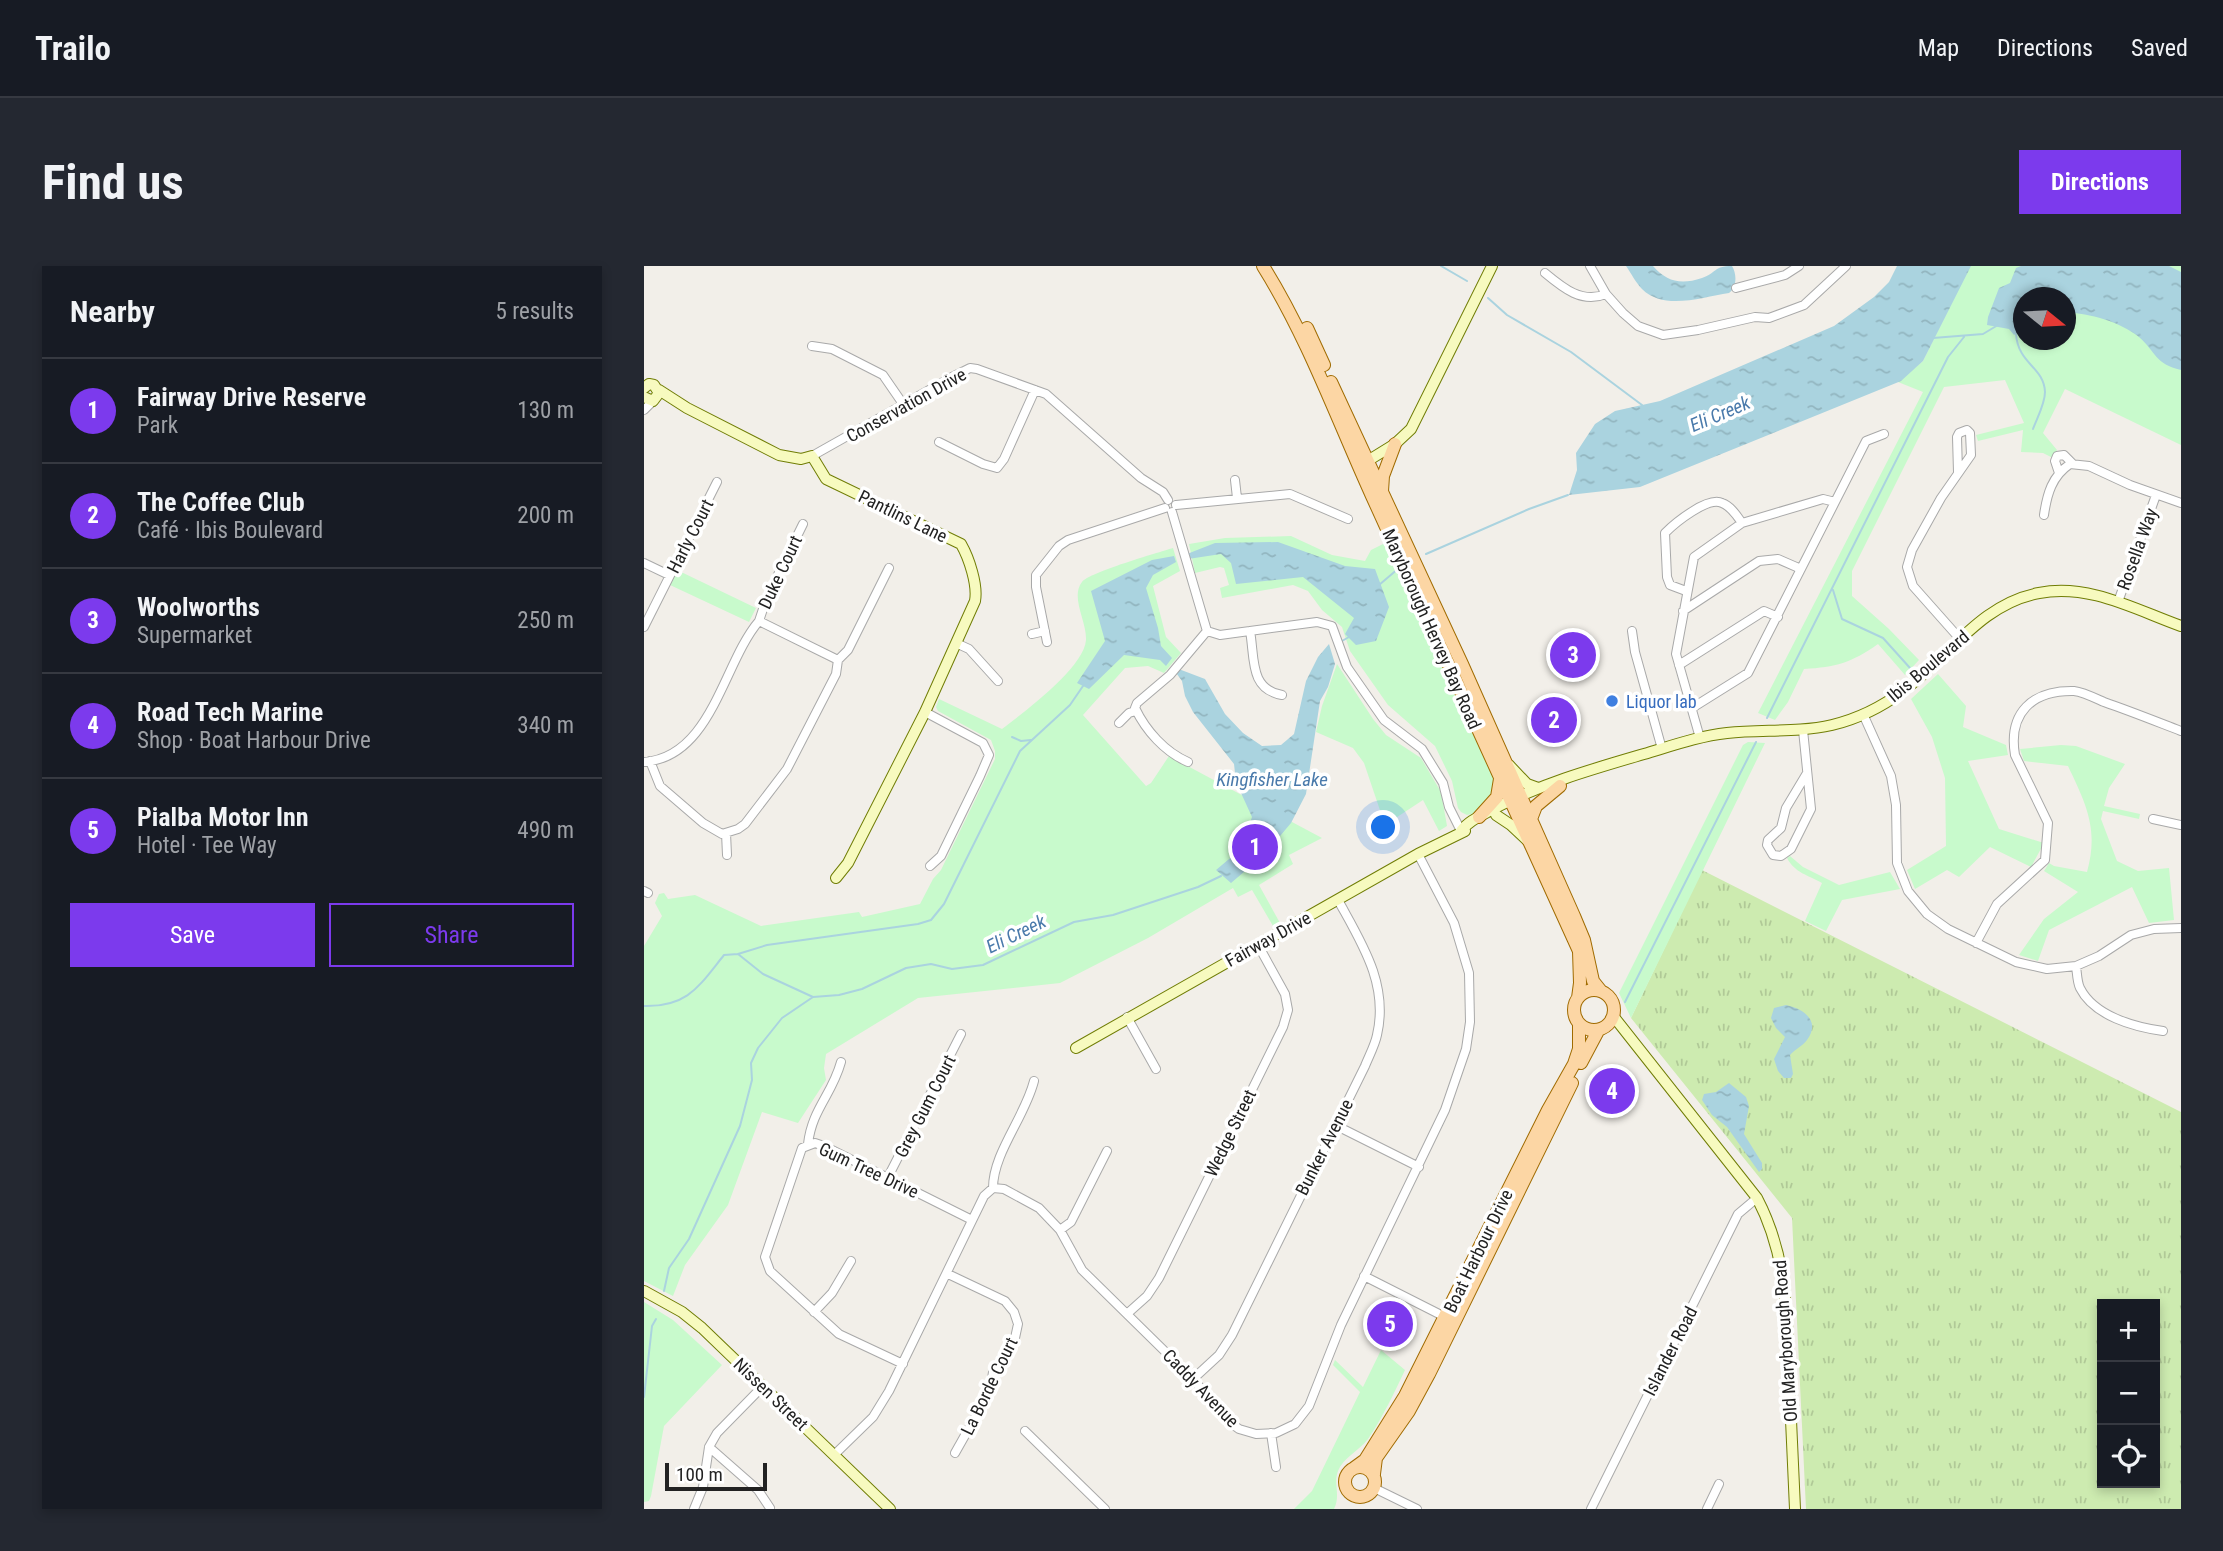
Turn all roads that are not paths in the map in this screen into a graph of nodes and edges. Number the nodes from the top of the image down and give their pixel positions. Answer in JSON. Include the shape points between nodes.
{"nodes":[{"id":1,"x":1263,"y":266,"type":"edge"},
{"id":2,"x":1273,"y":266,"type":"edge"},
{"id":3,"x":1492,"y":266,"type":"edge"},
{"id":4,"x":1590,"y":266,"type":"edge"},
{"id":5,"x":1799,"y":266,"type":"edge"},
{"id":6,"x":1846,"y":266,"type":"edge"},
{"id":7,"x":1545,"y":273,"type":"dead end"},
{"id":8,"x":1736,"y":288,"type":"dead end"},
{"id":9,"x":1606,"y":295,"type":"junction"},
{"id":10,"x":812,"y":346,"type":"dead end"},
{"id":11,"x":1035,"y":390,"type":"junction"},
{"id":12,"x":650,"y":392,"type":"edge"},
{"id":13,"x":903,"y":404,"type":"junction"},
{"id":14,"x":644,"y":410,"type":"edge"},
{"id":15,"x":1884,"y":434,"type":"dead end"},
{"id":16,"x":939,"y":442,"type":"dead end"},
{"id":17,"x":1395,"y":444,"type":"junction"},
{"id":18,"x":812,"y":457,"type":"junction"},
{"id":19,"x":1363,"y":464,"type":"junction"},
{"id":20,"x":2073,"y":464,"type":"junction"},
{"id":21,"x":1958,"y":472,"type":"dead end"},
{"id":22,"x":2059,"y":473,"type":"junction"},
{"id":23,"x":1234,"y":480,"type":"dead end"},
{"id":24,"x":717,"y":482,"type":"dead end"},
{"id":25,"x":1382,"y":491,"type":"junction"},
{"id":26,"x":2156,"y":495,"type":"junction"},
{"id":27,"x":1237,"y":498,"type":"junction"},
{"id":28,"x":1835,"y":502,"type":"junction"},
{"id":29,"x":2181,"y":503,"type":"edge"},
{"id":30,"x":1170,"y":506,"type":"junction"},
{"id":31,"x":2044,"y":515,"type":"dead end"},
{"id":32,"x":1348,"y":519,"type":"dead end"},
{"id":33,"x":1742,"y":523,"type":"junction"},
{"id":34,"x":803,"y":524,"type":"dead end"},
{"id":35,"x":644,"y":563,"type":"edge"},
{"id":36,"x":890,"y":568,"type":"dead end"},
{"id":37,"x":1801,"y":569,"type":"junction"},
{"id":38,"x":670,"y":575,"type":"junction"},
{"id":39,"x":1686,"y":591,"type":"junction"},
{"id":40,"x":2118,"y":602,"type":"junction"},
{"id":41,"x":1683,"y":611,"type":"junction"},
{"id":42,"x":1778,"y":617,"type":"junction"},
{"id":43,"x":759,"y":621,"type":"junction"},
{"id":44,"x":2181,"y":626,"type":"edge"},
{"id":45,"x":644,"y":627,"type":"edge"},
{"id":46,"x":1045,"y":631,"type":"junction"},
{"id":47,"x":1207,"y":631,"type":"junction"},
{"id":48,"x":1250,"y":631,"type":"junction"},
{"id":49,"x":1632,"y":631,"type":"dead end"},
{"id":50,"x":1032,"y":634,"type":"dead end"},
{"id":51,"x":1959,"y":639,"type":"junction"},
{"id":52,"x":1047,"y":642,"type":"dead end"},
{"id":53,"x":956,"y":643,"type":"junction"},
{"id":54,"x":838,"y":660,"type":"junction"},
{"id":55,"x":1679,"y":665,"type":"junction"},
{"id":56,"x":998,"y":681,"type":"dead end"},
{"id":57,"x":1282,"y":695,"type":"dead end"},
{"id":58,"x":1692,"y":708,"type":"junction"},
{"id":59,"x":1135,"y":711,"type":"junction"},
{"id":60,"x":925,"y":712,"type":"junction"},
{"id":61,"x":1863,"y":714,"type":"junction"},
{"id":62,"x":1119,"y":723,"type":"dead end"},
{"id":63,"x":1803,"y":730,"type":"junction"},
{"id":64,"x":2181,"y":731,"type":"edge"},
{"id":65,"x":1700,"y":738,"type":"junction"},
{"id":66,"x":1662,"y":749,"type":"junction"},
{"id":67,"x":1504,"y":761,"type":"junction"},
{"id":68,"x":647,"y":762,"type":"edge"},
{"id":69,"x":1188,"y":762,"type":"dead end"},
{"id":70,"x":1584,"y":772,"type":"junction"},
{"id":71,"x":1807,"y":773,"type":"junction"},
{"id":72,"x":1500,"y":778,"type":"junction"},
{"id":73,"x":1560,"y":786,"type":"junction"},
{"id":74,"x":1538,"y":788,"type":"junction"},
{"id":75,"x":1516,"y":801,"type":"junction"},
{"id":76,"x":1496,"y":815,"type":"junction"},
{"id":77,"x":1479,"y":817,"type":"junction"},
{"id":78,"x":1531,"y":819,"type":"junction"},
{"id":79,"x":2153,"y":819,"type":"dead end"},
{"id":80,"x":2181,"y":825,"type":"edge"},
{"id":81,"x":1461,"y":831,"type":"junction"},
{"id":82,"x":726,"y":833,"type":"junction"},
{"id":83,"x":1527,"y":840,"type":"junction"},
{"id":84,"x":1418,"y":854,"type":"junction"},
{"id":85,"x":727,"y":855,"type":"dead end"},
{"id":86,"x":930,"y":866,"type":"dead end"},
{"id":87,"x":836,"y":878,"type":"dead end"},
{"id":88,"x":1338,"y":900,"type":"junction"},
{"id":89,"x":2181,"y":928,"type":"edge"},
{"id":90,"x":1976,"y":943,"type":"junction"},
{"id":91,"x":1258,"y":945,"type":"junction"},
{"id":92,"x":2076,"y":965,"type":"junction"},
{"id":93,"x":1601,"y":991,"type":"junction"},
{"id":94,"x":1578,"y":998,"type":"junction"},
{"id":95,"x":1127,"y":1017,"type":"junction"},
{"id":96,"x":1614,"y":1017,"type":"junction"},
{"id":97,"x":1579,"y":1024,"type":"junction"},
{"id":98,"x":1598,"y":1031,"type":"junction"},
{"id":99,"x":2163,"y":1031,"type":"dead end"},
{"id":100,"x":961,"y":1034,"type":"dead end"},
{"id":101,"x":1076,"y":1048,"type":"dead end"},
{"id":102,"x":841,"y":1062,"type":"dead end"},
{"id":103,"x":1156,"y":1069,"type":"dead end"},
{"id":104,"x":1034,"y":1081,"type":"dead end"},
{"id":105,"x":1335,"y":1125,"type":"junction"},
{"id":106,"x":808,"y":1144,"type":"junction"},
{"id":107,"x":1107,"y":1151,"type":"dead end"},
{"id":108,"x":1419,"y":1167,"type":"junction"},
{"id":109,"x":888,"y":1177,"type":"junction"},
{"id":110,"x":993,"y":1188,"type":"junction"},
{"id":111,"x":1757,"y":1198,"type":"junction"},
{"id":112,"x":972,"y":1220,"type":"junction"},
{"id":113,"x":1060,"y":1230,"type":"junction"},
{"id":114,"x":851,"y":1261,"type":"dead end"},
{"id":115,"x":948,"y":1274,"type":"junction"},
{"id":116,"x":1364,"y":1276,"type":"junction"},
{"id":117,"x":644,"y":1291,"type":"edge"},
{"id":118,"x":814,"y":1312,"type":"junction"},
{"id":119,"x":1128,"y":1314,"type":"junction"},
{"id":120,"x":1450,"y":1319,"type":"junction"},
{"id":121,"x":903,"y":1364,"type":"junction"},
{"id":122,"x":1193,"y":1379,"type":"junction"},
{"id":123,"x":763,"y":1386,"type":"junction"},
{"id":124,"x":1025,"y":1431,"type":"dead end"},
{"id":125,"x":1271,"y":1433,"type":"junction"},
{"id":126,"x":709,"y":1447,"type":"junction"},
{"id":127,"x":956,"y":1453,"type":"dead end"},
{"id":128,"x":834,"y":1455,"type":"junction"},
{"id":129,"x":1276,"y":1466,"type":"dead end"},
{"id":130,"x":1354,"y":1468,"type":"junction"},
{"id":131,"x":1374,"y":1474,"type":"junction"},
{"id":132,"x":1719,"y":1484,"type":"dead end"},
{"id":133,"x":1371,"y":1492,"type":"junction"},
{"id":134,"x":1350,"y":1493,"type":"junction"},
{"id":135,"x":770,"y":1508,"type":"edge"},
{"id":136,"x":694,"y":1509,"type":"edge"},
{"id":137,"x":890,"y":1509,"type":"edge"},
{"id":138,"x":1105,"y":1509,"type":"edge"},
{"id":139,"x":1347,"y":1509,"type":"edge"},
{"id":140,"x":1361,"y":1509,"type":"edge"},
{"id":141,"x":1416,"y":1509,"type":"edge"},
{"id":142,"x":1591,"y":1509,"type":"edge"},
{"id":143,"x":1707,"y":1509,"type":"edge"},
{"id":144,"x":1795,"y":1509,"type":"edge"}],
"edges":[{"from":1,"to":19,"type":"main road","name":"Maryborough Hervey Bay Road","via":[[1288,306]]},
{"from":2,"to":19,"type":"main road","name":"Maryborough Hervey Bay Road","via":[[1316,346]]},
{"from":3,"to":17,"type":"street","via":[[1420,415]]},
{"from":4,"to":9,"type":"street"},
{"from":5,"to":8,"type":"street","via":[[1785,275]]},
{"from":6,"to":9,"type":"street","via":[[1804,305],[1769,317],[1677,334],[1663,335],[1638,326]]},
{"from":7,"to":9,"type":"street","via":[[1586,298]]},
{"from":10,"to":13,"type":"street","via":[[832,349],[883,375]]},
{"from":11,"to":13,"type":"street","name":"Conservation Drive","via":[[970,368]]},
{"from":11,"to":16,"type":"street","via":[[997,468]]},
{"from":11,"to":30,"type":"street","name":"Conservation Drive","via":[[1064,408],[1134,472],[1163,492]]},
{"from":12,"to":14,"type":"street"},
{"from":12,"to":18,"type":"street","via":[[779,455]]},
{"from":13,"to":18,"type":"street","name":"Conservation Drive"},
{"from":15,"to":28,"type":"street","via":[[1866,441]]},
{"from":17,"to":19,"type":"street"},
{"from":17,"to":25,"type":"main road"},
{"from":18,"to":53,"type":"street","name":"Pantlins Lane","via":[[826,479],[961,544],[976,595]]},
{"from":19,"to":25,"type":"main road","name":"Maryborough Hervey Bay Road"},
{"from":19,"to":72,"type":"main road","name":"Maryborough Hervey Bay Road"},
{"from":20,"to":22,"type":"street"},
{"from":20,"to":22,"type":"street","via":[[2064,455],[2057,456]]},
{"from":20,"to":26,"type":"street","via":[[2090,466]]},
{"from":21,"to":51,"type":"street","via":[[1912,550],[1907,567],[1913,586]]},
{"from":22,"to":31,"type":"street"},
{"from":23,"to":27,"type":"street"},
{"from":24,"to":38,"type":"street","name":"Harly Court"},
{"from":25,"to":67,"type":"main road","name":"Maryborough Hervey Bay Road"},
{"from":26,"to":29,"type":"street"},
{"from":26,"to":40,"type":"street","name":"Rosella Way"},
{"from":27,"to":30,"type":"street"},
{"from":27,"to":32,"type":"street","via":[[1290,494]]},
{"from":28,"to":33,"type":"street","via":[[1823,499]]},
{"from":28,"to":37,"type":"street"},
{"from":30,"to":46,"type":"street","via":[[1059,546],[1036,575]]},
{"from":30,"to":47,"type":"street"},
{"from":33,"to":39,"type":"street","via":[[1694,557]]},
{"from":33,"to":39,"type":"street","via":[[1729,507],[1710,501],[1665,533],[1667,577],[1670,585]]},
{"from":34,"to":43,"type":"street","name":"Duke Court"},
{"from":35,"to":38,"type":"street"},
{"from":36,"to":54,"type":"street","via":[[848,650]]},
{"from":37,"to":41,"type":"street","via":[[1778,559],[1759,561]]},
{"from":37,"to":42,"type":"street"},
{"from":38,"to":45,"type":"street","name":"Harly Court"},
{"from":39,"to":41,"type":"street"},
{"from":40,"to":44,"type":"street","name":"Ibis Boulevard"},
{"from":40,"to":51,"type":"street","name":"Ibis Boulevard","via":[[2090,593],[2039,593],[2010,601]]},
{"from":41,"to":55,"type":"street","via":[[1676,654]]},
{"from":42,"to":55,"type":"street","via":[[1764,611]]},
{"from":42,"to":58,"type":"street","via":[[1748,673]]},
{"from":43,"to":54,"type":"street"},
{"from":43,"to":68,"type":"street","name":"Duke Court","via":[[703,723],[673,751]]},
{"from":46,"to":50,"type":"street"},
{"from":46,"to":52,"type":"street"},
{"from":47,"to":48,"type":"street","via":[[1220,635]]},
{"from":47,"to":59,"type":"street","via":[[1170,675],[1137,703]]},
{"from":48,"to":57,"type":"street","via":[[1261,685]]},
{"from":48,"to":81,"type":"street","via":[[1317,622],[1332,626],[1347,667],[1384,720],[1422,749],[1443,783]]},
{"from":49,"to":66,"type":"street"},
{"from":51,"to":61,"type":"street","name":"Ibis Boulevard","via":[[1904,690]]},
{"from":53,"to":56,"type":"street","via":[[969,649]]},
{"from":53,"to":60,"type":"street","name":"Pantlins Lane"},
{"from":54,"to":82,"type":"street","via":[[836,674],[787,769],[745,824]]},
{"from":55,"to":58,"type":"street"},
{"from":58,"to":65,"type":"street"},
{"from":59,"to":62,"type":"street"},
{"from":59,"to":69,"type":"street","via":[[1161,744]]},
{"from":60,"to":86,"type":"street","via":[[983,743],[989,755],[941,856]]},
{"from":60,"to":87,"type":"street","name":"Pantlins Lane"},
{"from":61,"to":63,"type":"street","name":"Ibis Boulevard"},
{"from":61,"to":90,"type":"street","via":[[1891,776],[1897,863],[1908,891],[1927,915]]},
{"from":63,"to":65,"type":"street","name":"Ibis Boulevard"},
{"from":63,"to":71,"type":"street"},
{"from":64,"to":90,"type":"street","via":[[2076,691],[2029,701],[2017,717],[2013,744],[2048,823],[2045,860],[1997,904]]},
{"from":65,"to":66,"type":"street","name":"Ibis Boulevard"},
{"from":66,"to":70,"type":"street","name":"Ibis Boulevard"},
{"from":67,"to":74,"type":"street","via":[[1527,784]]},
{"from":67,"to":75,"type":"main road","name":"Maryborough Hervey Bay Road"},
{"from":68,"to":82,"type":"street","via":[[665,791],[710,828]]},
{"from":70,"to":73,"type":"street","name":"Ibis Boulevard"},
{"from":70,"to":74,"type":"street","name":"Ibis Boulevard"},
{"from":71,"to":71,"type":"street","via":[[1811,809],[1791,849],[1773,855],[1768,840],[1781,828],[1786,808]]},
{"from":72,"to":75,"type":"main road","name":"Maryborough Hervey Bay Road"},
{"from":72,"to":77,"type":"main road","via":[[1497,797]]},
{"from":73,"to":75,"type":"street","name":"Ibis Boulevard"},
{"from":73,"to":78,"type":"main road","via":[[1536,806]]},
{"from":74,"to":75,"type":"street","name":"Ibis Boulevard"},
{"from":75,"to":76,"type":"street","name":"Fairway Drive"},
{"from":75,"to":77,"type":"street","name":"Fairway Drive"},
{"from":75,"to":78,"type":"main road","name":"Maryborough Hervey Bay Road"},
{"from":75,"to":83,"type":"main road","name":"Maryborough Hervey Bay Road"},
{"from":76,"to":81,"type":"street","name":"Fairway Drive"},
{"from":76,"to":83,"type":"street"},
{"from":77,"to":81,"type":"street","name":"Fairway Drive"},
{"from":78,"to":93,"type":"main road","name":"Maryborough Hervey Bay Road","via":[[1584,940],[1593,981]]},
{"from":79,"to":80,"type":"street"},
{"from":81,"to":84,"type":"street","name":"Fairway Drive"},
{"from":82,"to":85,"type":"street"},
{"from":83,"to":94,"type":"main road","name":"Maryborough Hervey Bay Road","via":[[1579,951]]},
{"from":84,"to":88,"type":"street","name":"Fairway Drive"},
{"from":84,"to":108,"type":"street","via":[[1454,923],[1469,973],[1471,1022],[1445,1110]]},
{"from":88,"to":91,"type":"street","name":"Fairway Drive"},
{"from":88,"to":105,"type":"street","name":"Bunker Avenue","via":[[1377,978],[1380,1010],[1377,1036]]},
{"from":89,"to":92,"type":"street","via":[[2132,935]]},
{"from":90,"to":92,"type":"street","via":[[2024,964],[2047,969]]},
{"from":91,"to":95,"type":"street","name":"Fairway Drive"},
{"from":91,"to":119,"type":"street","name":"Wedge Street","via":[[1285,994],[1288,1010],[1283,1027],[1159,1278]]},
{"from":92,"to":99,"type":"street","via":[[2079,987],[2091,1002],[2114,1017]]},
{"from":93,"to":94,"type":"main road","via":[[1589,990]]},
{"from":93,"to":96,"type":"main road","via":[[1610,996]]},
{"from":94,"to":97,"type":"main road","via":[[1574,1006]]},
{"from":95,"to":101,"type":"street","name":"Fairway Drive"},
{"from":95,"to":103,"type":"street"},
{"from":96,"to":98,"type":"main road"},
{"from":96,"to":111,"type":"street","name":"Old Maryborough Road"},
{"from":97,"to":98,"type":"main road"},
{"from":97,"to":120,"type":"main road","name":"Boat Harbour Drive","via":[[1574,1064]]},
{"from":98,"to":120,"type":"main road","name":"Boat Harbour Drive"},
{"from":100,"to":109,"type":"street","name":"Grey Gum Court"},
{"from":102,"to":106,"type":"street","via":[[835,1082],[811,1122]]},
{"from":104,"to":110,"type":"street","via":[[993,1173]]},
{"from":105,"to":108,"type":"street"},
{"from":105,"to":122,"type":"street","name":"Bunker Avenue","via":[[1232,1335],[1219,1355]]},
{"from":106,"to":109,"type":"street","name":"Gum Tree Drive","via":[[824,1146]]},
{"from":106,"to":118,"type":"street","name":"Gum Tree Drive","via":[[802,1149],[765,1257],[770,1271]]},
{"from":107,"to":113,"type":"street","via":[[1071,1222]]},
{"from":108,"to":116,"type":"street"},
{"from":109,"to":112,"type":"street","name":"Gum Tree Drive"},
{"from":110,"to":112,"type":"street"},
{"from":110,"to":113,"type":"street","name":"Caddy Avenue","via":[[1004,1189],[1038,1208]]},
{"from":111,"to":142,"type":"street","name":"Islander Road","via":[[1738,1214]]},
{"from":111,"to":144,"type":"street","name":"Old Maryborough Road","via":[[1780,1257],[1787,1314]]},
{"from":112,"to":115,"type":"street"},
{"from":113,"to":119,"type":"street","name":"Caddy Avenue","via":[[1082,1270]]},
{"from":114,"to":118,"type":"street"},
{"from":115,"to":121,"type":"street"},
{"from":115,"to":127,"type":"street","name":"La Borde Court","via":[[1005,1301],[1018,1324],[1015,1338],[993,1372],[990,1391]]},
{"from":116,"to":120,"type":"street"},
{"from":116,"to":125,"type":"street","via":[[1306,1413],[1295,1424]]},
{"from":117,"to":123,"type":"street","name":"Nissen Street","via":[[682,1312]]},
{"from":118,"to":121,"type":"street","name":"Gum Tree Drive","via":[[839,1334]]},
{"from":119,"to":122,"type":"street","name":"Caddy Avenue"},
{"from":120,"to":130,"type":"main road","name":"Boat Harbour Drive","via":[[1391,1420],[1365,1460]]},
{"from":120,"to":131,"type":"main road","name":"Boat Harbour Drive","via":[[1409,1411],[1376,1458]]},
{"from":121,"to":128,"type":"street","via":[[873,1417]]},
{"from":122,"to":125,"type":"street","name":"Caddy Avenue","via":[[1239,1429]]},
{"from":123,"to":126,"type":"street"},
{"from":123,"to":128,"type":"street","name":"Nissen Street"},
{"from":124,"to":138,"type":"street"},
{"from":125,"to":129,"type":"street"},
{"from":126,"to":135,"type":"street","via":[[758,1490]]},
{"from":126,"to":136,"type":"street","via":[[703,1487]]},
{"from":128,"to":137,"type":"street","name":"Nissen Street"},
{"from":130,"to":131,"type":"main road","via":[[1365,1467]]},
{"from":130,"to":134,"type":"main road","via":[[1345,1481]]},
{"from":131,"to":133,"type":"main road"},
{"from":132,"to":143,"type":"street"},
{"from":133,"to":134,"type":"main road","via":[[1357,1497]]},
{"from":133,"to":140,"type":"main road"},
{"from":133,"to":141,"type":"street"},
{"from":134,"to":139,"type":"main road"}]}
